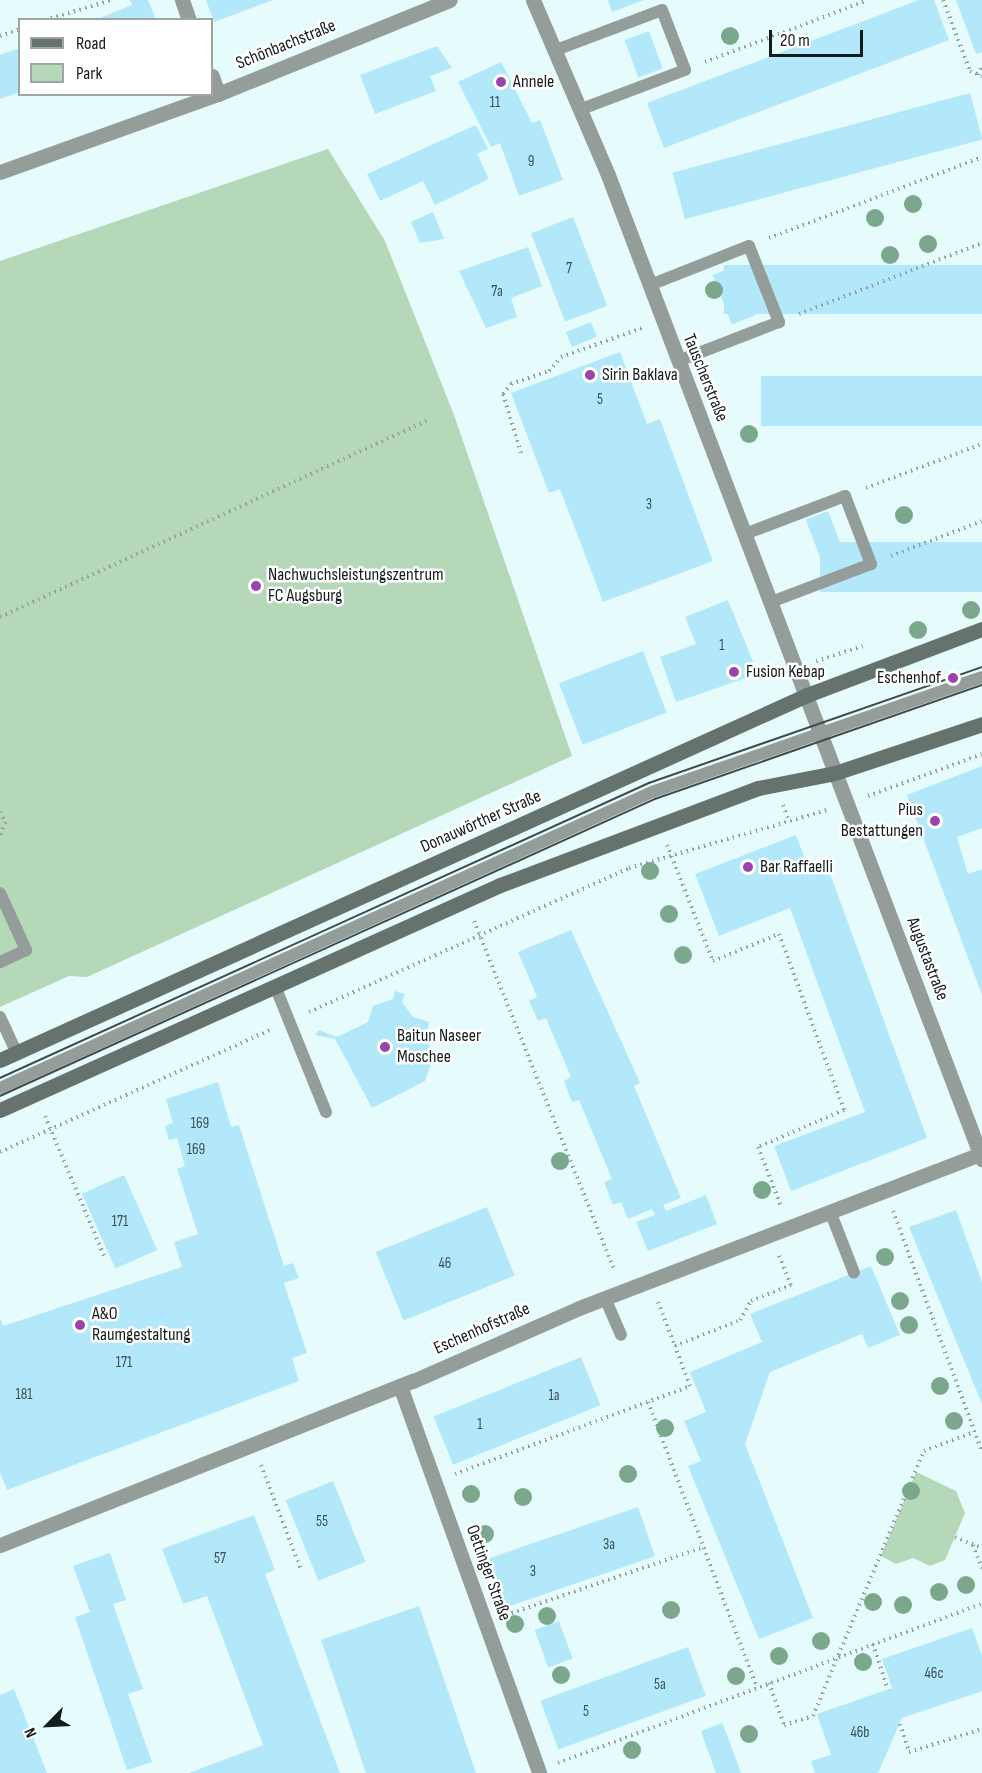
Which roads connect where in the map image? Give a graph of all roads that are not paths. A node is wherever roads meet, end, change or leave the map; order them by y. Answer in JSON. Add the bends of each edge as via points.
{"nodes":[{"id":1,"x":182,"y":0,"type":"edge"},
{"id":2,"x":450,"y":0,"type":"edge"},
{"id":3,"x":533,"y":0,"type":"edge"},
{"id":4,"x":188,"y":18,"type":"edge"},
{"id":5,"x":556,"y":50,"type":"junction"},
{"id":6,"x":213,"y":79,"type":"edge"},
{"id":7,"x":218,"y":94,"type":"junction"},
{"id":8,"x":212,"y":96,"type":"edge"},
{"id":9,"x":213,"y":96,"type":"edge"},
{"id":10,"x":581,"y":110,"type":"junction"},
{"id":11,"x":0,"y":172,"type":"edge"},
{"id":12,"x":650,"y":285,"type":"junction"},
{"id":13,"x":678,"y":361,"type":"junction"},
{"id":14,"x":745,"y":534,"type":"junction"},
{"id":15,"x":771,"y":602,"type":"junction"},
{"id":16,"x":982,"y":629,"type":"edge"},
{"id":17,"x":982,"y":677,"type":"edge"},
{"id":18,"x":807,"y":695,"type":"junction"},
{"id":19,"x":982,"y":724,"type":"edge"},
{"id":20,"x":821,"y":734,"type":"junction"},
{"id":21,"x":835,"y":773,"type":"junction"},
{"id":22,"x":0,"y":893,"type":"edge"},
{"id":23,"x":0,"y":962,"type":"edge"},
{"id":24,"x":275,"y":986,"type":"junction"},
{"id":25,"x":0,"y":1017,"type":"edge"},
{"id":26,"x":16,"y":1052,"type":"junction"},
{"id":27,"x":0,"y":1060,"type":"edge"},
{"id":28,"x":0,"y":1088,"type":"edge"},
{"id":29,"x":0,"y":1110,"type":"edge"},
{"id":30,"x":326,"y":1112,"type":"dead end"},
{"id":31,"x":981,"y":1155,"type":"edge"},
{"id":32,"x":830,"y":1210,"type":"junction"},
{"id":33,"x":854,"y":1273,"type":"dead end"},
{"id":34,"x":605,"y":1298,"type":"junction"},
{"id":35,"x":621,"y":1335,"type":"dead end"},
{"id":36,"x":400,"y":1386,"type":"junction"},
{"id":37,"x":0,"y":1545,"type":"edge"},
{"id":38,"x":539,"y":1772,"type":"edge"}],
"edges":[{"from":1,"to":4,"type":"street"},
{"from":2,"to":7,"type":"street","name":"Schönbachstraße"},
{"from":3,"to":5,"type":"street","name":"Tauscherstraße"},
{"from":5,"to":10,"type":"street","name":"Tauscherstraße"},
{"from":5,"to":10,"type":"lane","via":[[662,10],[685,70]]},
{"from":6,"to":7,"type":"street"},
{"from":7,"to":9,"type":"street","name":"Schönbachstraße"},
{"from":8,"to":11,"type":"street","name":"Schönbachstraße"},
{"from":10,"to":12,"type":"street","name":"Tauscherstraße"},
{"from":12,"to":13,"type":"street","name":"Tauscherstraße"},
{"from":12,"to":13,"type":"lane","via":[[749,246],[779,322]]},
{"from":13,"to":14,"type":"street","name":"Tauscherstraße"},
{"from":14,"to":15,"type":"street","name":"Tauscherstraße"},
{"from":14,"to":15,"type":"lane","via":[[845,496],[871,564]]},
{"from":15,"to":18,"type":"street","name":"Tauscherstraße"},
{"from":16,"to":18,"type":"main road","name":"Donauwörther Straße"},
{"from":17,"to":20,"type":"lane"},
{"from":18,"to":20,"type":"street","name":"Tauscherstraße"},
{"from":18,"to":26,"type":"main road","name":"Donauwörther Straße"},
{"from":19,"to":21,"type":"main road"},
{"from":20,"to":21,"type":"street","name":"Tauscherstraße"},
{"from":20,"to":28,"type":"lane","via":[[652,792]]},
{"from":21,"to":24,"type":"main road","via":[[758,788],[659,823],[466,899]]},
{"from":21,"to":31,"type":"street","name":"Augustastraße"},
{"from":22,"to":23,"type":"lane","via":[[26,950]]},
{"from":24,"to":29,"type":"main road"},
{"from":24,"to":30,"type":"lane"},
{"from":25,"to":26,"type":"lane"},
{"from":26,"to":27,"type":"main road","name":"Donauwörther Straße"},
{"from":31,"to":32,"type":"street","name":"Eschenhofstraße"},
{"from":32,"to":33,"type":"lane"},
{"from":32,"to":34,"type":"street","name":"Eschenhofstraße"},
{"from":34,"to":35,"type":"lane"},
{"from":34,"to":36,"type":"street","name":"Eschenhofstraße"},
{"from":36,"to":37,"type":"street","name":"Eschenhofstraße"},
{"from":36,"to":38,"type":"street","name":"Oettinger Straße"}]}
